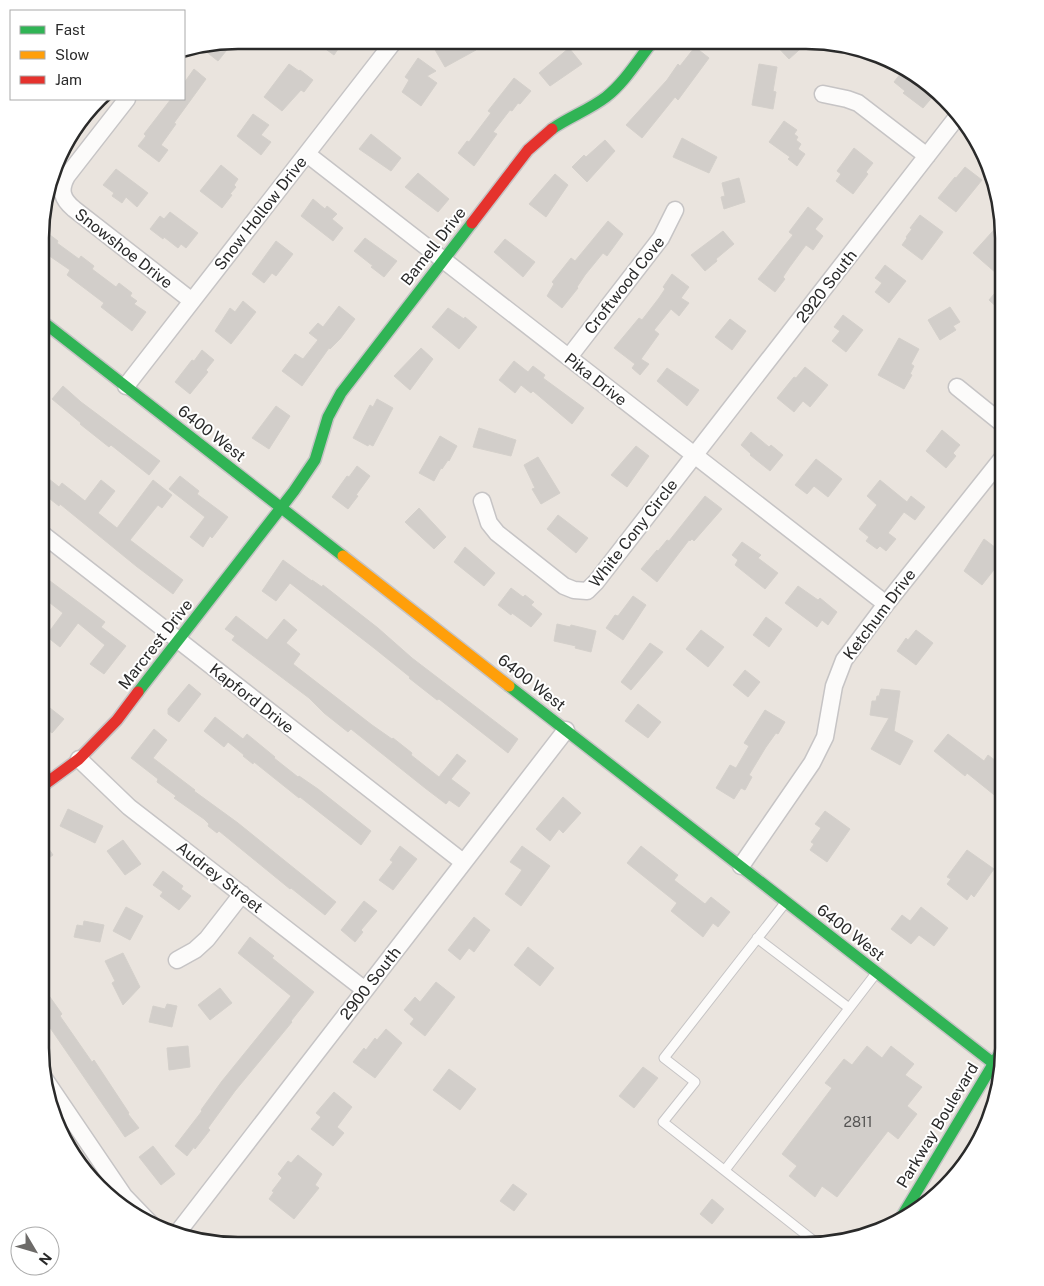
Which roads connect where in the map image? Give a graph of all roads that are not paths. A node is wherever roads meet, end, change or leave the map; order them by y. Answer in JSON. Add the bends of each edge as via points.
{"nodes":[{"id":1,"x":388,"y":49,"type":"edge"},
{"id":2,"x":647,"y":49,"type":"edge"},
{"id":3,"x":823,"y":94,"type":"dead end"},
{"id":4,"x":126,"y":100,"type":"edge"},
{"id":5,"x":954,"y":121,"type":"edge"},
{"id":6,"x":307,"y":154,"type":"junction"},
{"id":7,"x":927,"y":156,"type":"junction"},
{"id":8,"x":675,"y":210,"type":"dead end"},
{"id":9,"x":443,"y":260,"type":"junction"},
{"id":10,"x":192,"y":301,"type":"junction"},
{"id":11,"x":49,"y":326,"type":"edge"},
{"id":12,"x":568,"y":358,"type":"junction"},
{"id":13,"x":126,"y":386,"type":"junction"},
{"id":14,"x":957,"y":387,"type":"dead end"},
{"id":15,"x":995,"y":418,"type":"edge"},
{"id":16,"x":694,"y":455,"type":"junction"},
{"id":17,"x":995,"y":467,"type":"edge"},
{"id":18,"x":482,"y":501,"type":"dead end"},
{"id":19,"x":281,"y":508,"type":"junction"},
{"id":20,"x":49,"y":539,"type":"edge"},
{"id":21,"x":886,"y":604,"type":"junction"},
{"id":22,"x":178,"y":640,"type":"junction"},
{"id":23,"x":566,"y":730,"type":"junction"},
{"id":24,"x":79,"y":759,"type":"junction"},
{"id":25,"x":49,"y":781,"type":"edge"},
{"id":26,"x":463,"y":862,"type":"junction"},
{"id":27,"x":741,"y":866,"type":"junction"},
{"id":28,"x":242,"y":894,"type":"junction"},
{"id":29,"x":786,"y":902,"type":"junction"},
{"id":30,"x":757,"y":938,"type":"junction"},
{"id":31,"x":177,"y":960,"type":"dead end"},
{"id":32,"x":877,"y":972,"type":"junction"},
{"id":33,"x":365,"y":990,"type":"junction"},
{"id":34,"x":849,"y":1008,"type":"junction"},
{"id":35,"x":995,"y":1064,"type":"edge"},
{"id":36,"x":994,"y":1070,"type":"edge"},
{"id":37,"x":54,"y":1093,"type":"edge"},
{"id":38,"x":725,"y":1170,"type":"junction"},
{"id":39,"x":132,"y":1204,"type":"edge"},
{"id":40,"x":908,"y":1207,"type":"edge"},
{"id":41,"x":181,"y":1228,"type":"edge"},
{"id":42,"x":809,"y":1237,"type":"edge"}],
"edges":[{"from":1,"to":6,"type":"street","name":"Snow Hollow Drive"},
{"from":2,"to":9,"type":"street","name":"Bamell Drive","via":[[606,97],[558,123],[534,143]]},
{"from":3,"to":7,"type":"street","via":[[858,104]]},
{"from":4,"to":10,"type":"street","name":"Snowshoe Drive","via":[[70,171],[61,191],[74,209]]},
{"from":5,"to":7,"type":"street","name":"2920 South"},
{"from":6,"to":9,"type":"street","name":"Pika Drive"},
{"from":6,"to":10,"type":"street","name":"Snow Hollow Drive"},
{"from":7,"to":16,"type":"street","name":"2920 South"},
{"from":8,"to":12,"type":"street","name":"Croftwood Cove","via":[[662,238]]},
{"from":9,"to":12,"type":"street","name":"Pika Drive"},
{"from":9,"to":19,"type":"street","name":"Bamell Drive","via":[[341,393],[328,417],[312,467]]},
{"from":10,"to":13,"type":"street","name":"Snow Hollow Drive"},
{"from":11,"to":13,"type":"street","name":"6400 West"},
{"from":12,"to":16,"type":"street","name":"Pika Drive"},
{"from":13,"to":19,"type":"street","name":"6400 West"},
{"from":14,"to":15,"type":"street"},
{"from":16,"to":18,"type":"street","name":"White Cony Circle","via":[[587,591],[564,586],[502,538],[489,523]]},
{"from":16,"to":21,"type":"street","name":"Pika Drive"},
{"from":17,"to":21,"type":"street","name":"Ketchum Drive"},
{"from":19,"to":22,"type":"street","name":"Marcrest Drive"},
{"from":19,"to":23,"type":"street","name":"6400 West"},
{"from":20,"to":22,"type":"street","name":"Kapford Drive"},
{"from":21,"to":27,"type":"street","name":"Ketchum Drive","via":[[839,668],[828,729],[818,754]]},
{"from":22,"to":24,"type":"street","name":"Marcrest Drive","via":[[117,720]]},
{"from":22,"to":26,"type":"street","name":"Kapford Drive"},
{"from":23,"to":26,"type":"street","name":"2900 South"},
{"from":23,"to":27,"type":"street","name":"6400 West"},
{"from":24,"to":25,"type":"street","name":"Marcrest Drive"},
{"from":24,"to":28,"type":"street","name":"Audrey Street","via":[[125,803]]},
{"from":26,"to":33,"type":"street","name":"2900 South"},
{"from":27,"to":29,"type":"street","name":"6400 West"},
{"from":28,"to":31,"type":"street","via":[[207,939]]},
{"from":28,"to":33,"type":"street","name":"Audrey Street"},
{"from":29,"to":30,"type":"lane"},
{"from":29,"to":32,"type":"street","name":"6400 West"},
{"from":30,"to":34,"type":"lane"},
{"from":30,"to":38,"type":"lane","via":[[664,1058],[695,1082],[663,1122]]},
{"from":32,"to":34,"type":"lane"},
{"from":32,"to":35,"type":"street","name":"6400 West"},
{"from":33,"to":41,"type":"street","name":"2900 South"},
{"from":34,"to":38,"type":"lane"},
{"from":36,"to":40,"type":"street","name":"Parkway Boulevard"},
{"from":37,"to":39,"type":"street"},
{"from":38,"to":42,"type":"lane"}]}
